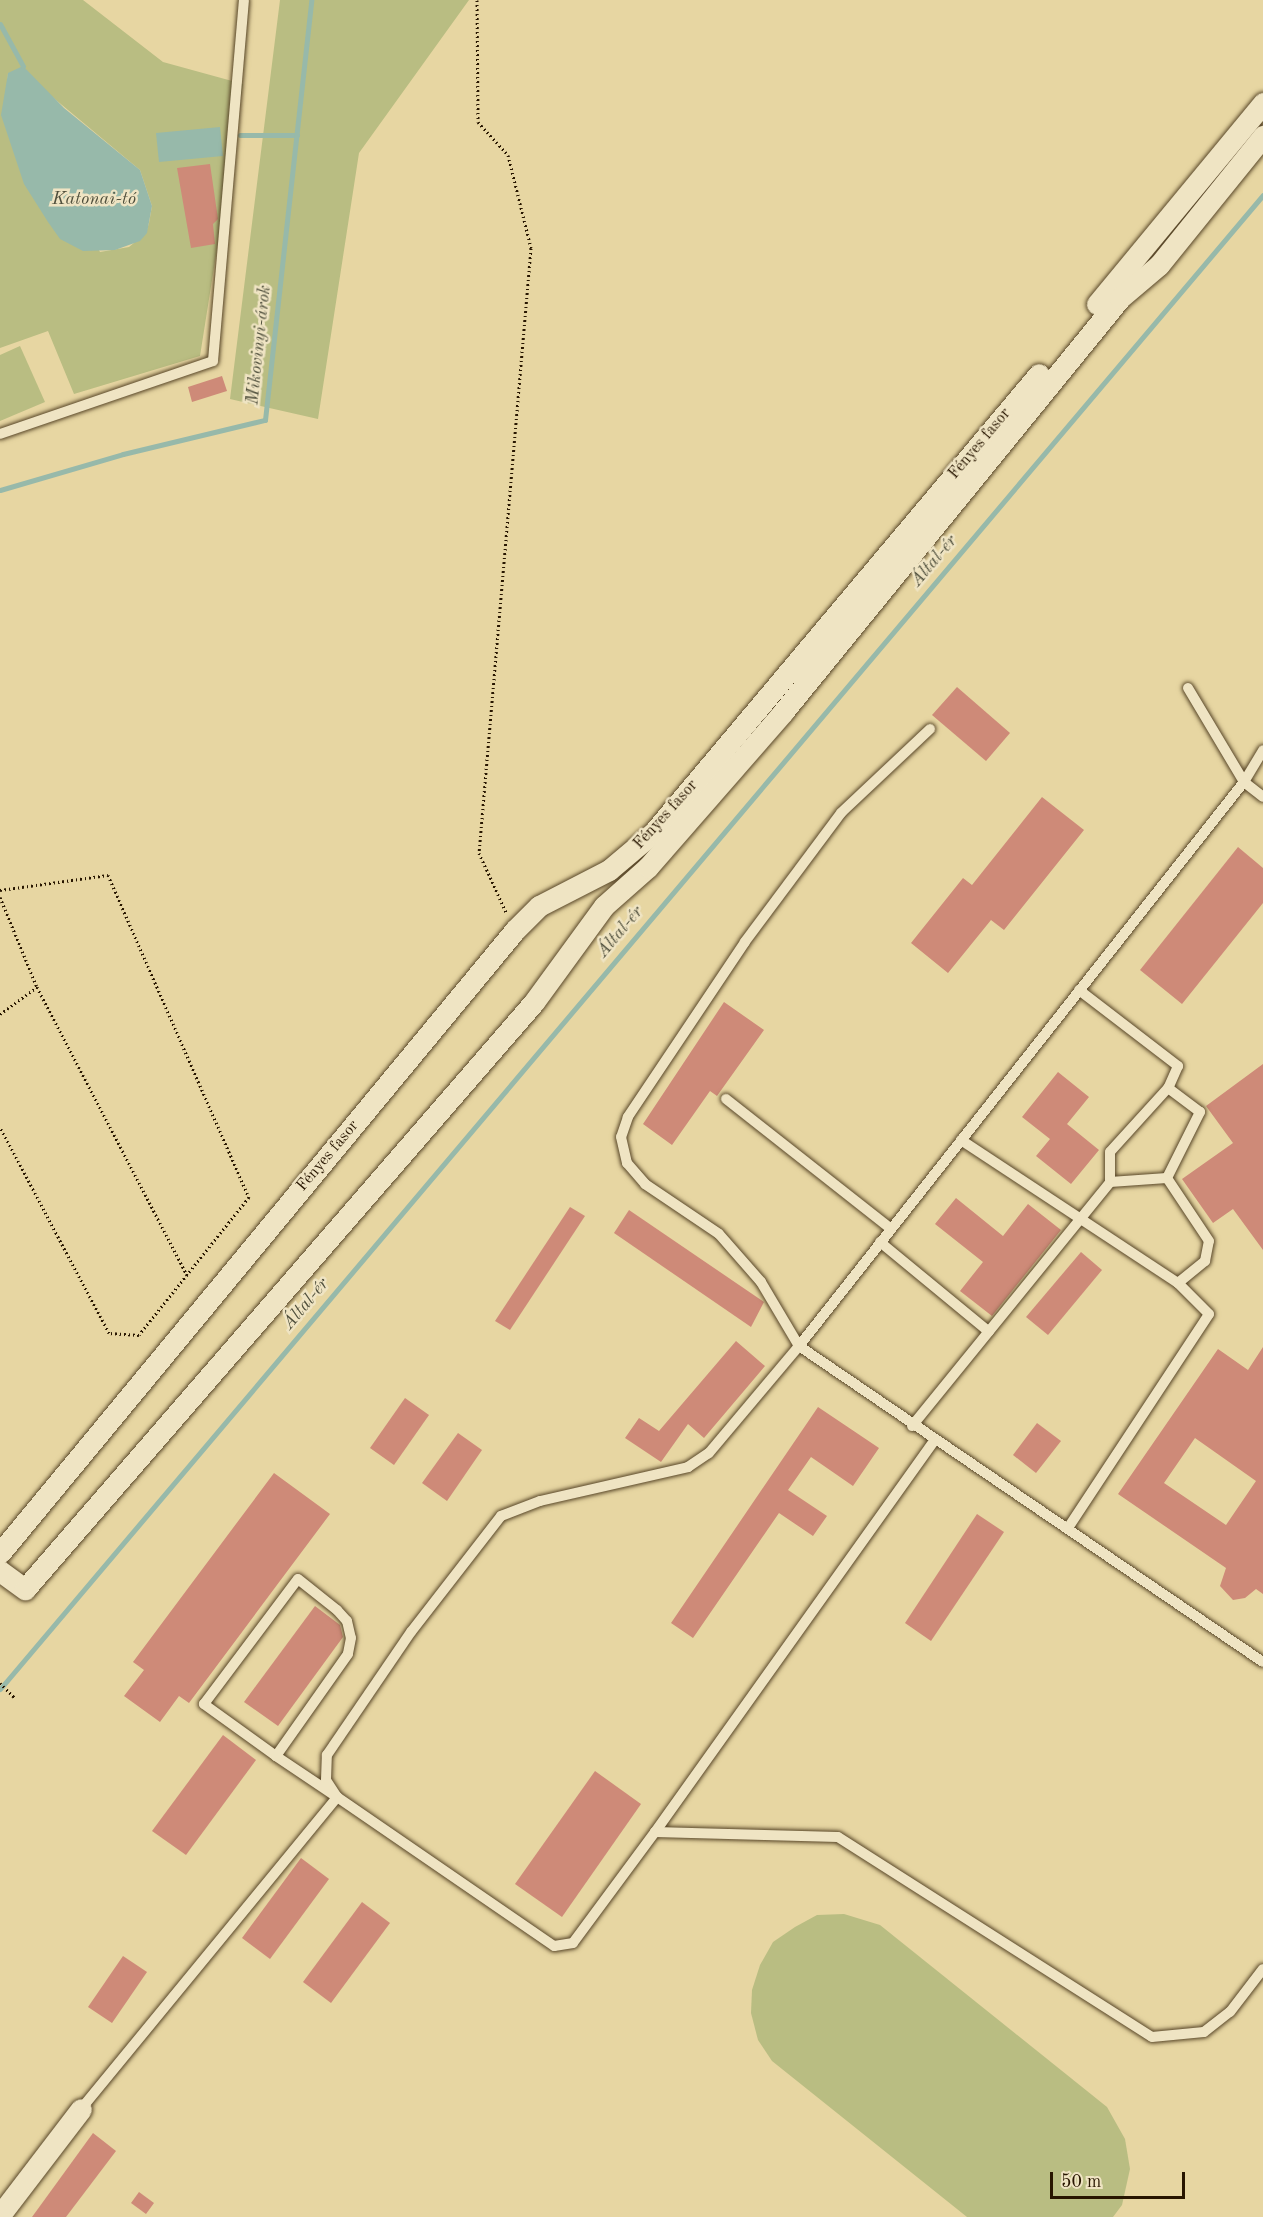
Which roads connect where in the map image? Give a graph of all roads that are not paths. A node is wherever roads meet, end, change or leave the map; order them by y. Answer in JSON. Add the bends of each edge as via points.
{"nodes":[{"id":1,"x":244,"y":0,"type":"edge"},
{"id":2,"x":1263,"y":103,"type":"edge"},
{"id":3,"x":1263,"y":136,"type":"edge"},
{"id":4,"x":0,"y":434,"type":"edge"},
{"id":5,"x":1188,"y":688,"type":"dead end"},
{"id":6,"x":930,"y":729,"type":"dead end"},
{"id":7,"x":1263,"y":750,"type":"edge"},
{"id":8,"x":1244,"y":782,"type":"junction"},
{"id":9,"x":1263,"y":797,"type":"edge"},
{"id":10,"x":1079,"y":990,"type":"junction"},
{"id":11,"x":1168,"y":1088,"type":"junction"},
{"id":12,"x":726,"y":1099,"type":"dead end"},
{"id":13,"x":961,"y":1140,"type":"junction"},
{"id":14,"x":1167,"y":1178,"type":"junction"},
{"id":15,"x":1110,"y":1182,"type":"junction"},
{"id":16,"x":1080,"y":1219,"type":"junction"},
{"id":17,"x":891,"y":1228,"type":"junction"},
{"id":18,"x":880,"y":1242,"type":"junction"},
{"id":19,"x":1178,"y":1283,"type":"junction"},
{"id":20,"x":989,"y":1332,"type":"junction"},
{"id":21,"x":799,"y":1346,"type":"junction"},
{"id":22,"x":912,"y":1426,"type":"junction"},
{"id":23,"x":934,"y":1441,"type":"junction"},
{"id":24,"x":0,"y":1524,"type":"edge"},
{"id":25,"x":1068,"y":1528,"type":"junction"},
{"id":26,"x":3,"y":1549,"type":"edge"},
{"id":27,"x":0,"y":1571,"type":"edge"},
{"id":28,"x":1263,"y":1662,"type":"edge"},
{"id":29,"x":276,"y":1756,"type":"junction"},
{"id":30,"x":337,"y":1797,"type":"junction"},
{"id":31,"x":655,"y":1832,"type":"junction"},
{"id":32,"x":1263,"y":1969,"type":"edge"},
{"id":33,"x":81,"y":2109,"type":"joint"},
{"id":34,"x":0,"y":2215,"type":"edge"}],
"edges":[{"from":1,"to":4,"type":"lane","via":[[213,361]]},
{"from":2,"to":26,"type":"street","name":"Fényes fasor","via":[[654,832],[609,870],[538,906],[515,930]]},
{"from":3,"to":27,"type":"street","via":[[1159,265],[1120,298],[775,720],[648,867],[604,906],[534,1002],[25,1589]]},
{"from":5,"to":8,"type":"lane"},
{"from":6,"to":21,"type":"lane","via":[[841,813],[745,942],[628,1117],[621,1137],[627,1163],[645,1184],[718,1234],[761,1282]]},
{"from":7,"to":8,"type":"lane"},
{"from":8,"to":9,"type":"lane"},
{"from":8,"to":10,"type":"lane"},
{"from":10,"to":11,"type":"lane","via":[[1178,1066]]},
{"from":10,"to":13,"type":"lane"},
{"from":11,"to":14,"type":"lane","via":[[1200,1112]]},
{"from":11,"to":15,"type":"lane","via":[[1110,1152]]},
{"from":12,"to":17,"type":"lane"},
{"from":13,"to":16,"type":"lane"},
{"from":13,"to":17,"type":"lane"},
{"from":14,"to":15,"type":"lane"},
{"from":14,"to":19,"type":"lane","via":[[1209,1241],[1205,1261]]},
{"from":15,"to":16,"type":"lane"},
{"from":16,"to":19,"type":"lane"},
{"from":16,"to":20,"type":"lane"},
{"from":17,"to":18,"type":"lane"},
{"from":18,"to":20,"type":"lane"},
{"from":18,"to":21,"type":"lane"},
{"from":19,"to":25,"type":"lane","via":[[1209,1314]]},
{"from":20,"to":22,"type":"lane"},
{"from":21,"to":22,"type":"lane"},
{"from":21,"to":30,"type":"lane","via":[[709,1453],[688,1467],[540,1502],[501,1516],[411,1632],[327,1755],[326,1780]]},
{"from":22,"to":23,"type":"lane"},
{"from":23,"to":25,"type":"lane"},
{"from":23,"to":31,"type":"lane"},
{"from":24,"to":26,"type":"street"},
{"from":25,"to":28,"type":"lane"},
{"from":29,"to":29,"type":"lane","via":[[348,1654],[351,1638],[347,1621],[338,1610],[298,1578],[204,1704]]},
{"from":29,"to":30,"type":"lane"},
{"from":30,"to":31,"type":"lane","via":[[554,1946],[573,1943]]},
{"from":30,"to":33,"type":"lane"},
{"from":31,"to":32,"type":"lane","via":[[838,1837],[1152,2037],[1204,2032],[1230,2012]]},
{"from":33,"to":34,"type":"street"}]}
